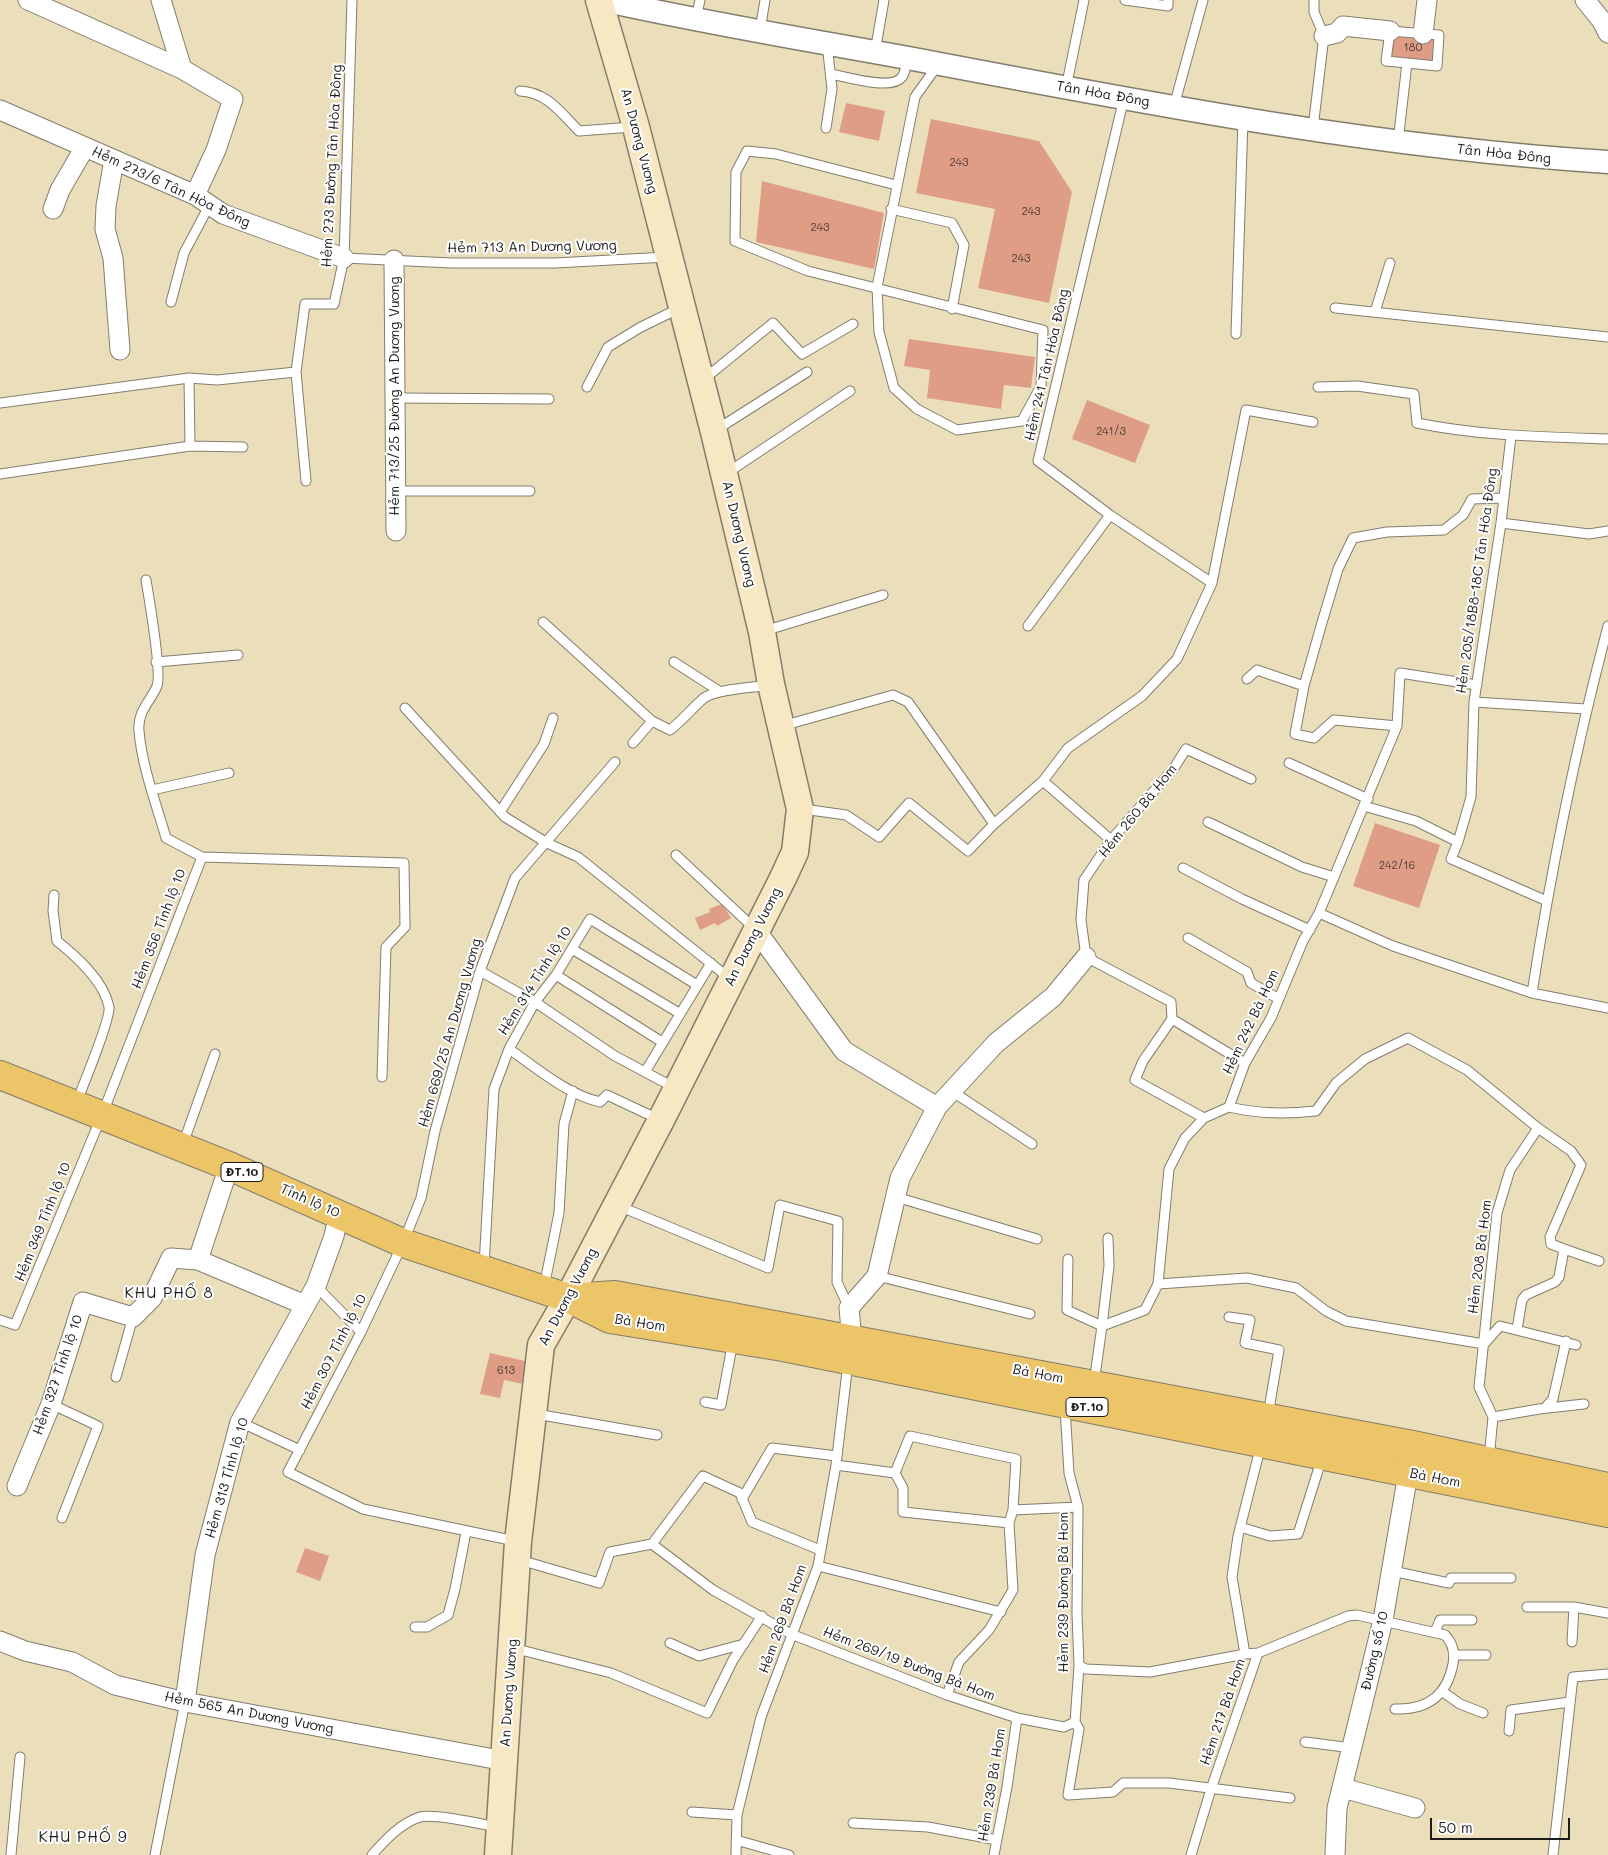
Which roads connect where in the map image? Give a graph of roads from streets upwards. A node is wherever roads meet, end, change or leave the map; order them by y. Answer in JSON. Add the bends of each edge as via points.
{"nodes":[{"id":1,"x":28,"y":0,"type":"edge"},
{"id":2,"x":161,"y":0,"type":"edge"},
{"id":3,"x":601,"y":0,"type":"edge"},
{"id":4,"x":1427,"y":0,"type":"edge"},
{"id":5,"x":1590,"y":3,"type":"edge"},
{"id":6,"x":698,"y":9,"type":"edge"},
{"id":7,"x":1390,"y":31,"type":"road end"},
{"id":8,"x":1608,"y":33,"type":"edge"},
{"id":9,"x":1424,"y":34,"type":"road end"},
{"id":10,"x":1324,"y":36,"type":"road end"},
{"id":11,"x":182,"y":69,"type":"junction"},
{"id":12,"x":0,"y":110,"type":"edge"},
{"id":13,"x":84,"y":147,"type":"junction"},
{"id":14,"x":114,"y":160,"type":"junction"},
{"id":15,"x":1608,"y":162,"type":"edge"},
{"id":16,"x":202,"y":200,"type":"junction"},
{"id":17,"x":53,"y":210,"type":"dead end"},
{"id":18,"x":344,"y":258,"type":"road end"},
{"id":19,"x":394,"y":260,"type":"road end"},
{"id":20,"x":120,"y":350,"type":"dead end"},
{"id":21,"x":396,"y":531,"type":"dead end"},
{"id":22,"x":756,"y":930,"type":"junction"},
{"id":23,"x":1086,"y":957,"type":"road end"},
{"id":24,"x":0,"y":1075,"type":"edge"},
{"id":25,"x":937,"y":1107,"type":"junction"},
{"id":26,"x":229,"y":1166,"type":"junction"},
{"id":27,"x":338,"y":1214,"type":"junction"},
{"id":28,"x":198,"y":1260,"type":"junction"},
{"id":29,"x":555,"y":1294,"type":"junction"},
{"id":30,"x":305,"y":1305,"type":"junction"},
{"id":31,"x":850,"y":1350,"type":"junction"},
{"id":32,"x":1264,"y":1430,"type":"junction"},
{"id":33,"x":1413,"y":1446,"type":"junction"},
{"id":34,"x":1408,"y":1473,"type":"junction"},
{"id":35,"x":17,"y":1486,"type":"dead end"},
{"id":36,"x":1608,"y":1487,"type":"edge"},
{"id":37,"x":1608,"y":1513,"type":"edge"},
{"id":38,"x":0,"y":1641,"type":"edge"},
{"id":39,"x":185,"y":1702,"type":"junction"},
{"id":40,"x":505,"y":1761,"type":"junction"},
{"id":41,"x":1343,"y":1788,"type":"junction"},
{"id":42,"x":1416,"y":1808,"type":"dead end"},
{"id":43,"x":498,"y":1855,"type":"edge"},
{"id":44,"x":1335,"y":1855,"type":"edge"}],
"edges":[{"from":1,"to":11,"type":"street"},
{"from":2,"to":11,"type":"street"},
{"from":3,"to":6,"type":"street","name":"Tân Hòa Đông"},
{"from":3,"to":22,"type":"main road","name":"An Dương Vương","via":[[702,381],[800,809],[796,852]]},
{"from":4,"to":9,"type":"street"},
{"from":5,"to":8,"type":"street"},
{"from":6,"to":15,"type":"street","name":"Tân Hòa Đông","via":[[760,30],[1313,131],[1520,157]]},
{"from":7,"to":10,"type":"street","via":[[1343,26],[1338,33]]},
{"from":11,"to":16,"type":"street","via":[[233,99]]},
{"from":12,"to":13,"type":"street","name":"Hẻm 273/6 Tân Hòa Đông"},
{"from":13,"to":14,"type":"street","name":"Hẻm 273/6 Tân Hòa Đông"},
{"from":13,"to":17,"type":"street","via":[[60,190]]},
{"from":14,"to":16,"type":"street","name":"Hẻm 273/6 Tân Hòa Đông"},
{"from":14,"to":20,"type":"street","via":[[105,229],[113,258]]},
{"from":16,"to":18,"type":"street","name":"Hẻm 273/6 Tân Hòa Đông","via":[[223,214]]},
{"from":19,"to":21,"type":"street","name":"Hẻm 713/25 Đường An Dương Vương"},
{"from":22,"to":25,"type":"street","via":[[844,1051]]},
{"from":22,"to":29,"type":"main road","name":"An Dương Vương","via":[[616,1205]]},
{"from":23,"to":25,"type":"street","via":[[1053,997],[996,1043]]},
{"from":24,"to":26,"type":"main road","name":"Tỉnh lộ 10","number":"ĐT.10"},
{"from":25,"to":31,"type":"street","via":[[900,1178],[877,1276],[849,1308]]},
{"from":26,"to":27,"type":"main road","name":"Tỉnh lộ 10","number":"ĐT.10"},
{"from":26,"to":28,"type":"street"},
{"from":27,"to":29,"type":"main road","name":"Tỉnh lộ 10","number":"ĐT.10","via":[[403,1243]]},
{"from":27,"to":30,"type":"street","name":"Hẻm 313 Tỉnh lộ 10","via":[[334,1236],[316,1286]]},
{"from":28,"to":30,"type":"street"},
{"from":28,"to":35,"type":"street","name":"Hẻm 327 Tỉnh lộ 10","via":[[171,1258],[152,1298],[133,1317],[83,1302],[51,1404]]},
{"from":29,"to":31,"type":"main road","name":"Bà Hom","number":"ĐT.10","via":[[615,1294]]},
{"from":29,"to":31,"type":"main road","name":"Bà Hom","number":"ĐT.10","via":[[610,1319],[733,1338]]},
{"from":29,"to":40,"type":"main road","name":"An Dương Vương","via":[[541,1344],[518,1551]]},
{"from":30,"to":39,"type":"street","name":"Hẻm 313 Tỉnh lộ 10","via":[[240,1422],[205,1555]]},
{"from":31,"to":32,"type":"main road","name":"Bà Hom","number":"ĐT.10","via":[[1064,1402]]},
{"from":31,"to":32,"type":"main road","name":"Bà Hom","number":"ĐT.10","via":[[1093,1385]]},
{"from":32,"to":33,"type":"main road","name":"Bà Hom","number":"ĐT.10"},
{"from":32,"to":34,"type":"main road","name":"Bà Hom","number":"ĐT.10","via":[[1322,1455]]},
{"from":33,"to":34,"type":"street","name":"Đường số 10"},
{"from":33,"to":36,"type":"main road","name":"Bà Hom","number":"ĐT.10"},
{"from":34,"to":37,"type":"main road","name":"Bà Hom","number":"ĐT.10"},
{"from":34,"to":41,"type":"street","name":"Đường số 10","via":[[1383,1620]]},
{"from":38,"to":39,"type":"street","name":"Hẻm 565 An Dương Vương","via":[[25,1651],[72,1662],[115,1685]]},
{"from":39,"to":40,"type":"street","name":"Hẻm 565 An Dương Vương"},
{"from":40,"to":43,"type":"main road","name":"An Dương Vương"},
{"from":41,"to":42,"type":"street"},
{"from":41,"to":44,"type":"street","name":"Đường số 10","via":[[1337,1808]]}]}
